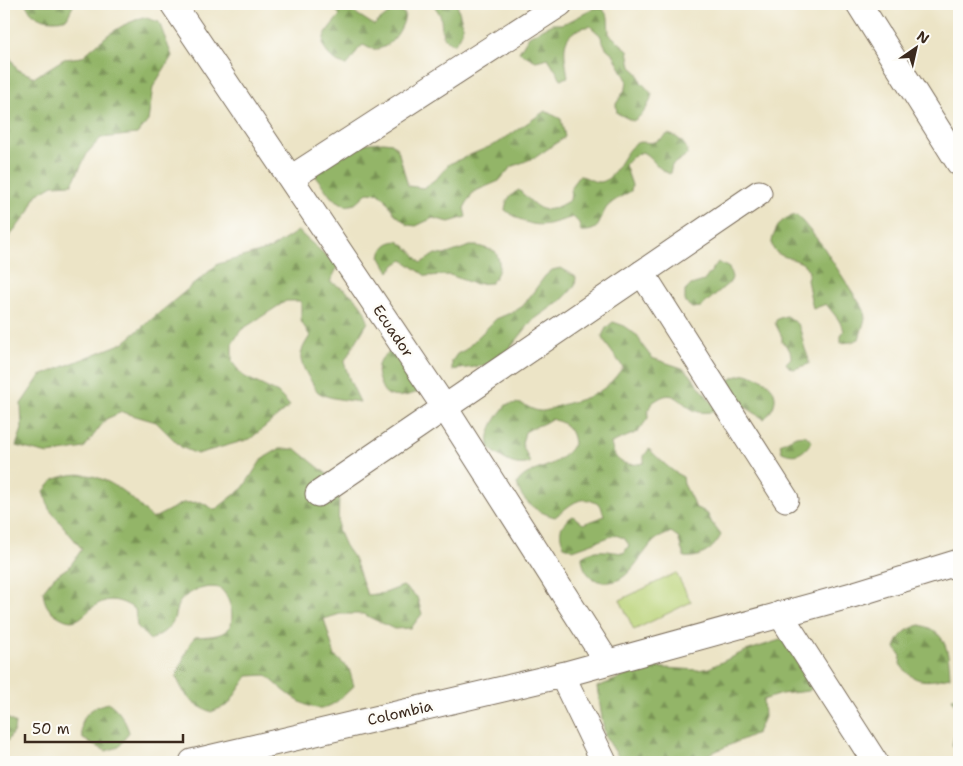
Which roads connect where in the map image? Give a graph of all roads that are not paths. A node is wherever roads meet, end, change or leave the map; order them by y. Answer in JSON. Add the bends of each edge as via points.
{"nodes":[{"id":1,"x":173,"y":4,"type":"edge"},
{"id":2,"x":560,"y":4,"type":"edge"},
{"id":3,"x":859,"y":4,"type":"edge"},
{"id":4,"x":959,"y":163,"type":"edge"},
{"id":5,"x":291,"y":178,"type":"junction"},
{"id":6,"x":759,"y":193,"type":"dead end"},
{"id":7,"x":642,"y":273,"type":"junction"},
{"id":8,"x":445,"y":408,"type":"junction"},
{"id":9,"x":318,"y":494,"type":"dead end"},
{"id":10,"x":786,"y":498,"type":"dead end"},
{"id":11,"x":959,"y":562,"type":"edge"},
{"id":12,"x":780,"y":614,"type":"junction"},
{"id":13,"x":608,"y":662,"type":"junction"},
{"id":14,"x":562,"y":675,"type":"junction"},
{"id":15,"x":192,"y":762,"type":"edge"},
{"id":16,"x":604,"y":762,"type":"edge"},
{"id":17,"x":875,"y":762,"type":"edge"}],
"edges":[{"from":1,"to":5,"type":"street","name":"Ecuador"},
{"from":2,"to":5,"type":"street"},
{"from":3,"to":4,"type":"street"},
{"from":5,"to":8,"type":"street","name":"Ecuador"},
{"from":6,"to":7,"type":"street"},
{"from":7,"to":8,"type":"street"},
{"from":7,"to":10,"type":"street"},
{"from":8,"to":9,"type":"street"},
{"from":8,"to":13,"type":"street","name":"Ecuador"},
{"from":11,"to":12,"type":"street","name":"Colombia"},
{"from":12,"to":13,"type":"street","name":"Colombia"},
{"from":12,"to":17,"type":"street"},
{"from":13,"to":14,"type":"street","name":"Colombia"},
{"from":14,"to":15,"type":"street","name":"Colombia"},
{"from":14,"to":16,"type":"street"}]}
